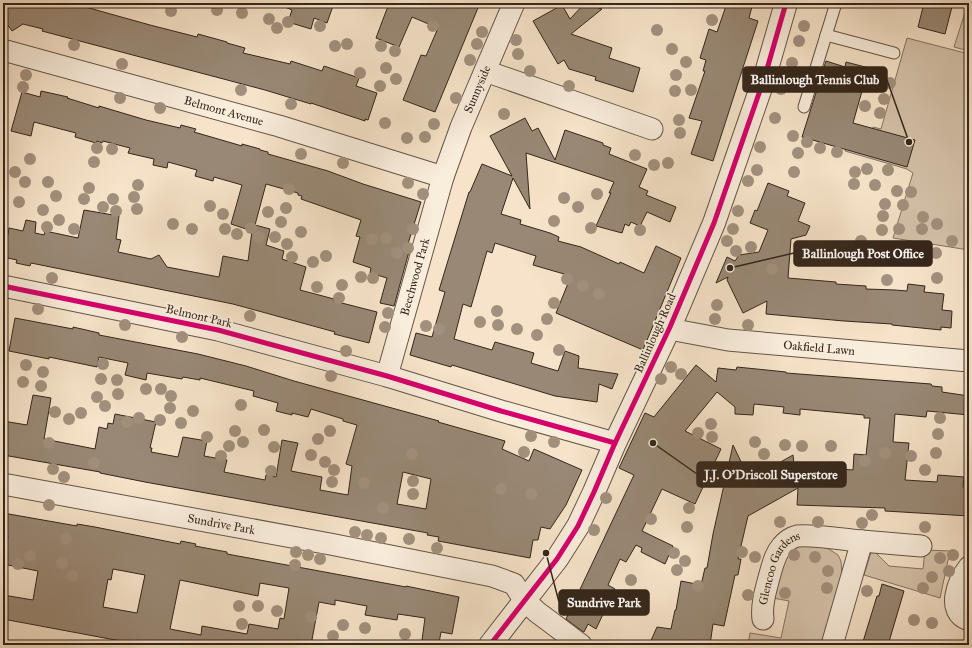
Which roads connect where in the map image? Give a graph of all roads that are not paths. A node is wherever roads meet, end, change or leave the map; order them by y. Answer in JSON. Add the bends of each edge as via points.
{"nodes":[{"id":1,"x":514,"y":3,"type":"edge"},
{"id":2,"x":786,"y":3,"type":"edge"},
{"id":3,"x":836,"y":3,"type":"edge"},
{"id":4,"x":826,"y":35,"type":"junction"},
{"id":5,"x":3,"y":50,"type":"edge"},
{"id":6,"x":894,"y":53,"type":"dead end"},
{"id":7,"x":485,"y":71,"type":"junction"},
{"id":8,"x":804,"y":107,"type":"dead end"},
{"id":9,"x":652,"y":129,"type":"dead end"},
{"id":10,"x":442,"y":177,"type":"junction"},
{"id":11,"x":3,"y":286,"type":"edge"},
{"id":12,"x":670,"y":327,"type":"junction"},
{"id":13,"x":969,"y":361,"type":"edge"},
{"id":14,"x":387,"y":376,"type":"junction"},
{"id":15,"x":615,"y":443,"type":"junction"},
{"id":16,"x":3,"y":484,"type":"edge"},
{"id":17,"x":862,"y":541,"type":"junction"},
{"id":18,"x":921,"y":546,"type":"dead end"},
{"id":19,"x":969,"y":567,"type":"edge"},
{"id":20,"x":524,"y":600,"type":"junction"},
{"id":21,"x":763,"y":620,"type":"dead end"},
{"id":22,"x":969,"y":620,"type":"edge"},
{"id":23,"x":490,"y":645,"type":"edge"},
{"id":24,"x":581,"y":645,"type":"edge"},
{"id":25,"x":832,"y":645,"type":"edge"}],
"edges":[{"from":1,"to":7,"type":"street","name":"Sunnyside"},
{"from":2,"to":12,"type":"street","name":"Ballinlough Road","via":[[762,84],[717,215]]},
{"from":3,"to":4,"type":"lane"},
{"from":4,"to":6,"type":"lane"},
{"from":4,"to":8,"type":"lane"},
{"from":5,"to":10,"type":"street","name":"Belmont Avenue","via":[[279,126]]},
{"from":7,"to":9,"type":"street"},
{"from":7,"to":10,"type":"street","name":"Sunnyside"},
{"from":10,"to":14,"type":"street","name":"Beechwood Park"},
{"from":11,"to":14,"type":"street","name":"Belmont Park","via":[[218,330]]},
{"from":12,"to":13,"type":"street","name":"Oakfield Lawn","via":[[728,340]]},
{"from":12,"to":15,"type":"street","name":"Ballinlough Road"},
{"from":14,"to":15,"type":"street","name":"Belmont Park"},
{"from":15,"to":20,"type":"street","name":"Ballinlough Road","via":[[578,526],[557,559]]},
{"from":16,"to":20,"type":"street","name":"Sundrive Park","via":[[488,575],[514,584]]},
{"from":17,"to":18,"type":"street","name":"Glencoo Gardens"},
{"from":17,"to":21,"type":"street","name":"Glencoo Gardens","via":[[797,536],[783,544],[775,556],[768,579],[762,609]]},
{"from":17,"to":25,"type":"street"},
{"from":19,"to":22,"type":"street","via":[[957,586],[956,598],[956,610]]},
{"from":20,"to":23,"type":"street","name":"Ballinlough Road"},
{"from":20,"to":24,"type":"street","name":"Sundrive Park"}]}
